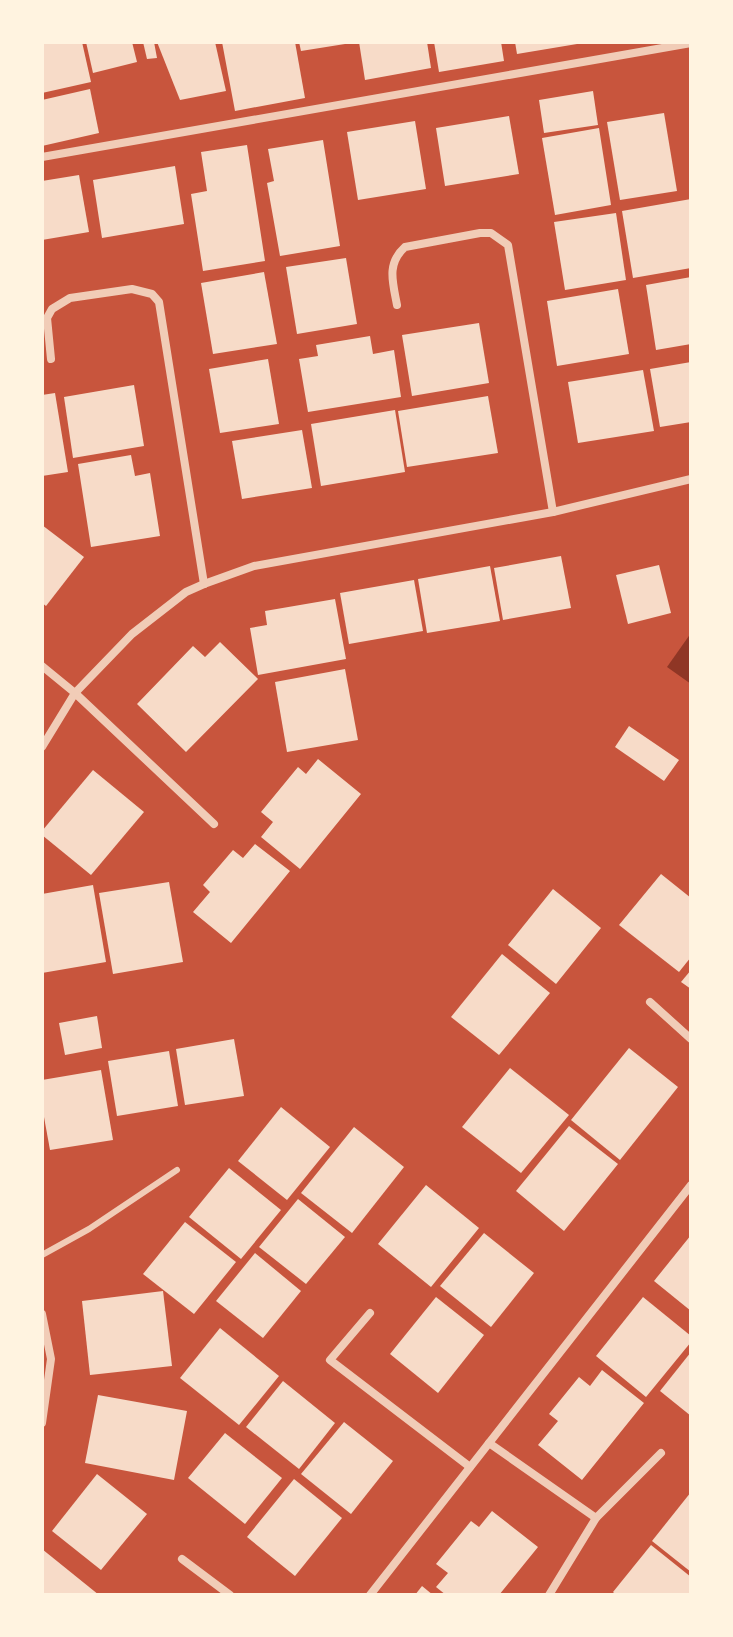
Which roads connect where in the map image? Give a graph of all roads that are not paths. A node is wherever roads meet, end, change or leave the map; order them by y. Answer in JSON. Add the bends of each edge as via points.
{"nodes":[{"id":1,"x":691,"y":43,"type":"edge"},
{"id":2,"x":42,"y":157,"type":"edge"},
{"id":3,"x":397,"y":305,"type":"dead end"},
{"id":4,"x":51,"y":359,"type":"dead end"},
{"id":5,"x":691,"y":479,"type":"edge"},
{"id":6,"x":553,"y":512,"type":"junction"},
{"id":7,"x":204,"y":584,"type":"junction"},
{"id":8,"x":42,"y":666,"type":"edge"},
{"id":9,"x":75,"y":693,"type":"junction"},
{"id":10,"x":42,"y":747,"type":"edge"},
{"id":11,"x":214,"y":824,"type":"dead end"},
{"id":12,"x":650,"y":1002,"type":"dead end"},
{"id":13,"x":691,"y":1039,"type":"edge"},
{"id":14,"x":177,"y":1170,"type":"dead end"},
{"id":15,"x":691,"y":1185,"type":"edge"},
{"id":16,"x":42,"y":1255,"type":"edge"},
{"id":17,"x":370,"y":1313,"type":"dead end"},
{"id":18,"x":42,"y":1314,"type":"edge"},
{"id":19,"x":42,"y":1423,"type":"edge"},
{"id":20,"x":489,"y":1443,"type":"junction"},
{"id":21,"x":661,"y":1453,"type":"dead end"},
{"id":22,"x":470,"y":1467,"type":"junction"},
{"id":23,"x":596,"y":1518,"type":"junction"},
{"id":24,"x":182,"y":1559,"type":"dead end"},
{"id":25,"x":230,"y":1595,"type":"edge"},
{"id":26,"x":370,"y":1595,"type":"edge"},
{"id":27,"x":549,"y":1595,"type":"edge"}],
"edges":[{"from":1,"to":2,"type":"street"},
{"from":3,"to":6,"type":"street","via":[[392,264],[405,247],[480,233],[491,233],[508,245]]},
{"from":4,"to":7,"type":"street","via":[[47,318],[60,302],[132,289],[152,294],[159,302]]},
{"from":5,"to":6,"type":"street"},
{"from":6,"to":7,"type":"street","via":[[254,566]]},
{"from":7,"to":9,"type":"street","via":[[132,634]]},
{"from":8,"to":9,"type":"street"},
{"from":9,"to":10,"type":"street"},
{"from":9,"to":11,"type":"street"},
{"from":12,"to":13,"type":"street"},
{"from":14,"to":16,"type":"lane"},
{"from":15,"to":20,"type":"street"},
{"from":17,"to":22,"type":"street","via":[[330,1360]]},
{"from":18,"to":19,"type":"street","via":[[51,1359]]},
{"from":20,"to":22,"type":"street"},
{"from":20,"to":23,"type":"street"},
{"from":21,"to":23,"type":"street"},
{"from":22,"to":26,"type":"street"},
{"from":23,"to":27,"type":"street"},
{"from":24,"to":25,"type":"street"}]}
